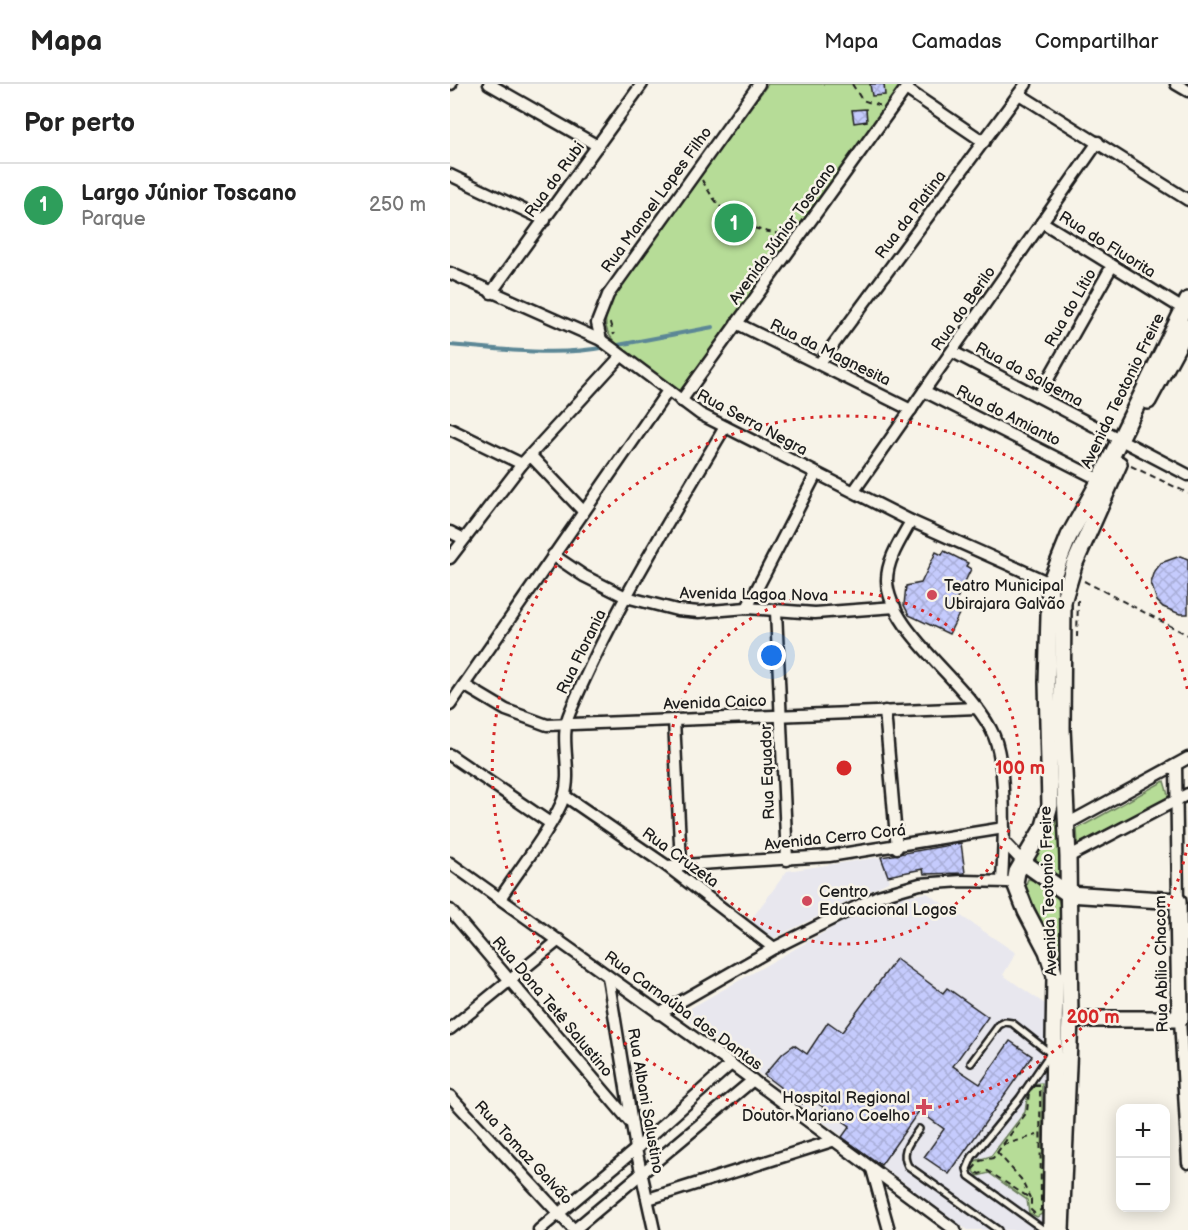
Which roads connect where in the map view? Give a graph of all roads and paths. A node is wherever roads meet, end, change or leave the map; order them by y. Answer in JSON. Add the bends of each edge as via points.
{"nodes":[{"id":1,"x":489,"y":84,"type":"edge"},
{"id":2,"x":642,"y":84,"type":"edge"},
{"id":3,"x":759,"y":84,"type":"edge"},
{"id":4,"x":852,"y":84,"type":"edge"},
{"id":5,"x":1026,"y":84,"type":"edge"},
{"id":6,"x":1176,"y":84,"type":"edge"},
{"id":7,"x":908,"y":86,"type":"edge"},
{"id":8,"x":1188,"y":92,"type":"edge"},
{"id":9,"x":1019,"y":94,"type":"junction"},
{"id":10,"x":887,"y":100,"type":"dead end"},
{"id":11,"x":882,"y":106,"type":"junction"},
{"id":12,"x":876,"y":115,"type":"dead end"},
{"id":13,"x":984,"y":142,"type":"junction"},
{"id":14,"x":1098,"y":142,"type":"junction"},
{"id":15,"x":598,"y":146,"type":"junction"},
{"id":16,"x":707,"y":174,"type":"dead end"},
{"id":17,"x":450,"y":175,"type":"edge"},
{"id":18,"x":702,"y":180,"type":"junction"},
{"id":19,"x":696,"y":190,"type":"dead end"},
{"id":20,"x":1188,"y":200,"type":"edge"},
{"id":21,"x":545,"y":220,"type":"junction"},
{"id":22,"x":1042,"y":222,"type":"junction"},
{"id":23,"x":786,"y":242,"type":"dead end"},
{"id":24,"x":1112,"y":266,"type":"junction"},
{"id":25,"x":450,"y":273,"type":"edge"},
{"id":26,"x":491,"y":293,"type":"junction"},
{"id":27,"x":1186,"y":307,"type":"edge"},
{"id":28,"x":609,"y":318,"type":"dead end"},
{"id":29,"x":736,"y":323,"type":"junction"},
{"id":30,"x":1188,"y":327,"type":"edge"},
{"id":31,"x":616,"y":339,"type":"dead end"},
{"id":32,"x":602,"y":340,"type":"junction"},
{"id":33,"x":1184,"y":345,"type":"edge"},
{"id":34,"x":953,"y":352,"type":"junction"},
{"id":35,"x":621,"y":356,"type":"junction"},
{"id":36,"x":819,"y":364,"type":"junction"},
{"id":37,"x":924,"y":391,"type":"junction"},
{"id":38,"x":668,"y":392,"type":"junction"},
{"id":39,"x":1039,"y":395,"type":"junction"},
{"id":40,"x":681,"y":401,"type":"junction"},
{"id":41,"x":911,"y":410,"type":"junction"},
{"id":42,"x":724,"y":427,"type":"junction"},
{"id":43,"x":450,"y":429,"type":"edge"},
{"id":44,"x":1123,"y":442,"type":"junction"},
{"id":45,"x":531,"y":456,"type":"junction"},
{"id":46,"x":1123,"y":462,"type":"dead end"},
{"id":47,"x":522,"y":464,"type":"junction"},
{"id":48,"x":816,"y":474,"type":"junction"},
{"id":49,"x":1188,"y":475,"type":"edge"},
{"id":50,"x":1105,"y":482,"type":"junction"},
{"id":51,"x":854,"y":491,"type":"junction"},
{"id":52,"x":1188,"y":493,"type":"edge"},
{"id":53,"x":582,"y":511,"type":"junction"},
{"id":54,"x":911,"y":521,"type":"junction"},
{"id":55,"x":450,"y":532,"type":"edge"},
{"id":56,"x":464,"y":539,"type":"junction"},
{"id":57,"x":553,"y":555,"type":"junction"},
{"id":58,"x":450,"y":558,"type":"edge"},
{"id":59,"x":1079,"y":578,"type":"dead end"},
{"id":60,"x":1050,"y":584,"type":"junction"},
{"id":61,"x":1079,"y":590,"type":"dead end"},
{"id":62,"x":626,"y":597,"type":"junction"},
{"id":63,"x":895,"y":606,"type":"junction"},
{"id":64,"x":747,"y":608,"type":"junction"},
{"id":65,"x":776,"y":611,"type":"junction"},
{"id":66,"x":1188,"y":635,"type":"edge"},
{"id":67,"x":1077,"y":648,"type":"dead end"},
{"id":68,"x":464,"y":685,"type":"junction"},
{"id":69,"x":450,"y":705,"type":"edge"},
{"id":70,"x":976,"y":708,"type":"junction"},
{"id":71,"x":885,"y":711,"type":"junction"},
{"id":72,"x":781,"y":716,"type":"junction"},
{"id":73,"x":1055,"y":718,"type":"junction"},
{"id":74,"x":674,"y":720,"type":"junction"},
{"id":75,"x":564,"y":725,"type":"junction"},
{"id":76,"x":450,"y":755,"type":"edge"},
{"id":77,"x":1188,"y":758,"type":"edge"},
{"id":78,"x":1176,"y":765,"type":"junction"},
{"id":79,"x":565,"y":796,"type":"junction"},
{"id":80,"x":1183,"y":797,"type":"edge"},
{"id":81,"x":550,"y":823,"type":"junction"},
{"id":82,"x":1065,"y":825,"type":"junction"},
{"id":83,"x":1004,"y":828,"type":"junction"},
{"id":84,"x":1004,"y":842,"type":"junction"},
{"id":85,"x":897,"y":848,"type":"junction"},
{"id":86,"x":1068,"y":857,"type":"junction"},
{"id":87,"x":787,"y":860,"type":"junction"},
{"id":88,"x":1023,"y":862,"type":"junction"},
{"id":89,"x":450,"y":863,"type":"edge"},
{"id":90,"x":681,"y":864,"type":"junction"},
{"id":91,"x":667,"y":866,"type":"junction"},
{"id":92,"x":1009,"y":882,"type":"junction"},
{"id":93,"x":1068,"y":894,"type":"junction"},
{"id":94,"x":501,"y":897,"type":"junction"},
{"id":95,"x":1178,"y":901,"type":"junction"},
{"id":96,"x":450,"y":910,"type":"edge"},
{"id":97,"x":559,"y":940,"type":"junction"},
{"id":98,"x":1184,"y":947,"type":"edge"},
{"id":99,"x":774,"y":948,"type":"junction"},
{"id":100,"x":608,"y":976,"type":"junction"},
{"id":101,"x":511,"y":981,"type":"junction"},
{"id":102,"x":659,"y":1014,"type":"junction"},
{"id":103,"x":1070,"y":1019,"type":"junction"},
{"id":104,"x":1180,"y":1019,"type":"junction"},
{"id":105,"x":1053,"y":1020,"type":"junction"},
{"id":106,"x":450,"y":1029,"type":"edge"},
{"id":107,"x":1052,"y":1051,"type":"junction"},
{"id":108,"x":971,"y":1063,"type":"dead end"},
{"id":109,"x":731,"y":1064,"type":"junction"},
{"id":110,"x":753,"y":1080,"type":"junction"},
{"id":111,"x":450,"y":1096,"type":"edge"},
{"id":112,"x":632,"y":1124,"type":"junction"},
{"id":113,"x":920,"y":1129,"type":"dead end"},
{"id":114,"x":1038,"y":1135,"type":"junction"},
{"id":115,"x":832,"y":1140,"type":"junction"},
{"id":116,"x":1003,"y":1145,"type":"junction"},
{"id":117,"x":636,"y":1149,"type":"junction"},
{"id":118,"x":997,"y":1152,"type":"junction"},
{"id":119,"x":1188,"y":1163,"type":"edge"},
{"id":120,"x":872,"y":1169,"type":"junction"},
{"id":121,"x":642,"y":1176,"type":"junction"},
{"id":122,"x":648,"y":1199,"type":"junction"},
{"id":123,"x":1030,"y":1199,"type":"junction"},
{"id":124,"x":558,"y":1214,"type":"junction"},
{"id":125,"x":539,"y":1230,"type":"edge"},
{"id":126,"x":574,"y":1230,"type":"edge"},
{"id":127,"x":654,"y":1230,"type":"edge"},
{"id":128,"x":890,"y":1230,"type":"edge"},
{"id":129,"x":954,"y":1230,"type":"edge"},
{"id":130,"x":998,"y":1230,"type":"edge"},
{"id":131,"x":1044,"y":1230,"type":"edge"},
{"id":132,"x":1051,"y":1230,"type":"edge"},
{"id":133,"x":1061,"y":1230,"type":"edge"}],
"edges":[{"from":1,"to":15,"type":"street"},
{"from":2,"to":15,"type":"street","name":"Rua do Rubi"},
{"from":3,"to":32,"type":"street","name":"Rua Manoel Lopes Filho","via":[[608,295],[597,323]]},
{"from":4,"to":11,"type":"path","via":[[862,100]]},
{"from":5,"to":9,"type":"street","name":"Rua da Platina"},
{"from":6,"to":8,"type":"street"},
{"from":7,"to":13,"type":"street"},
{"from":7,"to":29,"type":"street","name":"Avenida Júnior Toscano"},
{"from":9,"to":13,"type":"street","name":"Rua da Platina"},
{"from":9,"to":14,"type":"street"},
{"from":10,"to":11,"type":"path"},
{"from":11,"to":12,"type":"path"},
{"from":13,"to":36,"type":"street","name":"Rua da Platina"},
{"from":14,"to":20,"type":"street"},
{"from":14,"to":22,"type":"street","name":"Rua do Berilo"},
{"from":15,"to":21,"type":"street","name":"Rua do Rubi"},
{"from":16,"to":18,"type":"path"},
{"from":17,"to":21,"type":"street"},
{"from":18,"to":19,"type":"path"},
{"from":18,"to":23,"type":"path","via":[[730,218],[758,231],[791,235]]},
{"from":21,"to":26,"type":"street","name":"Rua do Rubi"},
{"from":22,"to":24,"type":"street","name":"Rua do Fluorita"},
{"from":22,"to":34,"type":"street","name":"Rua do Berilo"},
{"from":24,"to":27,"type":"street","name":"Rua do Fluorita"},
{"from":24,"to":39,"type":"street","name":"Rua do Lítio"},
{"from":25,"to":26,"type":"street","name":"Rua Serra Negra"},
{"from":26,"to":32,"type":"street","name":"Rua Serra Negra"},
{"from":27,"to":44,"type":"street","name":"Avenida Teotonio Freire"},
{"from":28,"to":31,"type":"path"},
{"from":29,"to":36,"type":"street","name":"Rua da Magnesita"},
{"from":29,"to":40,"type":"street","name":"Avenida Júnior Toscano"},
{"from":30,"to":33,"type":"street","name":"Avenida Teotonio Freire"},
{"from":32,"to":35,"type":"street","name":"Rua Serra Negra"},
{"from":33,"to":44,"type":"street","name":"Avenida Teotonio Freire"},
{"from":34,"to":37,"type":"street","name":"Rua do Berilo"},
{"from":34,"to":39,"type":"street","name":"Rua da Salgema"},
{"from":35,"to":38,"type":"street","name":"Rua Serra Negra"},
{"from":35,"to":45,"type":"street"},
{"from":36,"to":41,"type":"street","name":"Rua da Magnesita"},
{"from":37,"to":41,"type":"street","name":"Rua do Berilo"},
{"from":37,"to":50,"type":"street","name":"Rua do Amianto"},
{"from":38,"to":40,"type":"street","name":"Rua Serra Negra"},
{"from":38,"to":53,"type":"street"},
{"from":39,"to":44,"type":"street","name":"Rua da Salgema"},
{"from":40,"to":42,"type":"street","name":"Rua Serra Negra"},
{"from":41,"to":51,"type":"street","name":"Rua do Berilo"},
{"from":42,"to":48,"type":"street","name":"Rua Serra Negra"},
{"from":42,"to":62,"type":"street","name":"Rua Florania"},
{"from":43,"to":47,"type":"street"},
{"from":44,"to":49,"type":"street","name":"Rua da Salgema"},
{"from":44,"to":50,"type":"street","name":"Avenida Teotonio Freire"},
{"from":45,"to":47,"type":"street"},
{"from":45,"to":53,"type":"street"},
{"from":46,"to":52,"type":"path"},
{"from":47,"to":56,"type":"street"},
{"from":48,"to":51,"type":"street","name":"Rua Serra Negra"},
{"from":48,"to":64,"type":"street"},
{"from":50,"to":60,"type":"street","name":"Avenida Teotonio Freire","via":[[1069,536]]},
{"from":50,"to":73,"type":"street","name":"Avenida Teotonio Freire","via":[[1066,586]]},
{"from":51,"to":54,"type":"street","name":"Rua Serra Negra"},
{"from":53,"to":57,"type":"street"},
{"from":54,"to":60,"type":"street","name":"Rua Serra Negra"},
{"from":54,"to":63,"type":"street","via":[[892,558],[887,579]]},
{"from":55,"to":56,"type":"street"},
{"from":56,"to":58,"type":"street"},
{"from":57,"to":62,"type":"street","name":"Avenida Lagoa Nova"},
{"from":57,"to":68,"type":"street"},
{"from":59,"to":66,"type":"path"},
{"from":60,"to":73,"type":"street","name":"Avenida Teotonio Freire"},
{"from":61,"to":67,"type":"path"},
{"from":62,"to":64,"type":"street","name":"Avenida Lagoa Nova","via":[[677,610]]},
{"from":62,"to":75,"type":"street","name":"Rua Florania"},
{"from":63,"to":65,"type":"street","name":"Avenida Lagoa Nova","via":[[815,613]]},
{"from":63,"to":70,"type":"street","via":[[922,646]]},
{"from":64,"to":65,"type":"street","name":"Avenida Lagoa Nova"},
{"from":65,"to":72,"type":"street","name":"Rua Equador"},
{"from":68,"to":69,"type":"street"},
{"from":68,"to":75,"type":"street","name":"Avenida Caico","via":[[526,719]]},
{"from":70,"to":71,"type":"street","name":"Avenida Caico"},
{"from":70,"to":83,"type":"street","via":[[989,724],[999,753]]},
{"from":71,"to":72,"type":"street","name":"Avenida Caico"},
{"from":71,"to":85,"type":"street"},
{"from":72,"to":74,"type":"street","name":"Avenida Caico"},
{"from":72,"to":87,"type":"street","name":"Rua Equador"},
{"from":73,"to":82,"type":"street","name":"Avenida Teotonio Freire"},
{"from":73,"to":88,"type":"street","name":"Avenida Teotonio Freire","via":[[1048,816]]},
{"from":74,"to":75,"type":"street","name":"Avenida Caico"},
{"from":74,"to":90,"type":"street"},
{"from":75,"to":79,"type":"street","name":"Rua Florania"},
{"from":76,"to":81,"type":"street"},
{"from":77,"to":78,"type":"street"},
{"from":78,"to":80,"type":"street","name":"Rua Abílio Chacom"},
{"from":78,"to":82,"type":"street"},
{"from":79,"to":81,"type":"street","name":"Rua Florania"},
{"from":79,"to":91,"type":"street","name":"Rua Cruzeta"},
{"from":80,"to":86,"type":"street"},
{"from":80,"to":95,"type":"street","name":"Rua Abílio Chacom"},
{"from":81,"to":94,"type":"street","name":"Rua Florania"},
{"from":82,"to":86,"type":"street","name":"Avenida Teotonio Freire"},
{"from":83,"to":84,"type":"street"},
{"from":83,"to":85,"type":"street","name":"Avenida Cerro Corá"},
{"from":84,"to":88,"type":"street"},
{"from":84,"to":92,"type":"street"},
{"from":85,"to":87,"type":"street","name":"Avenida Cerro Corá"},
{"from":86,"to":93,"type":"street","name":"Avenida Teotonio Freire"},
{"from":87,"to":90,"type":"street","name":"Avenida Cerro Corá"},
{"from":88,"to":92,"type":"street","name":"Avenida Teotonio Freire"},
{"from":88,"to":93,"type":"street"},
{"from":89,"to":94,"type":"street","name":"Rua Carnaúba dos Dantas"},
{"from":90,"to":91,"type":"street","name":"Avenida Cerro Corá"},
{"from":91,"to":99,"type":"street","name":"Rua Cruzeta"},
{"from":92,"to":99,"type":"street","via":[[962,881],[900,888]]},
{"from":92,"to":105,"type":"street","name":"Avenida Teotonio Freire","via":[[1047,951],[1054,976]]},
{"from":93,"to":95,"type":"street"},
{"from":93,"to":103,"type":"street","name":"Avenida Teotonio Freire"},
{"from":94,"to":97,"type":"street","name":"Rua Carnaúba dos Dantas"},
{"from":95,"to":98,"type":"street","name":"Rua Abílio Chacom"},
{"from":96,"to":101,"type":"street","name":"Rua Dona Tetê Salustino"},
{"from":97,"to":100,"type":"street","name":"Rua Carnaúba dos Dantas"},
{"from":97,"to":101,"type":"street"},
{"from":98,"to":104,"type":"street","name":"Rua Abílio Chacom"},
{"from":99,"to":102,"type":"street"},
{"from":100,"to":102,"type":"street","name":"Rua Carnaúba dos Dantas"},
{"from":100,"to":112,"type":"street","name":"Rua Albani Salustino"},
{"from":101,"to":106,"type":"street"},
{"from":101,"to":112,"type":"street","name":"Rua Dona Tetê Salustino"},
{"from":102,"to":109,"type":"street","name":"Rua Carnaúba dos Dantas"},
{"from":103,"to":104,"type":"street"},
{"from":103,"to":105,"type":"street"},
{"from":103,"to":133,"type":"street","name":"Avenida Teotonio Freire"},
{"from":104,"to":119,"type":"street","name":"Rua Abílio Chacom"},
{"from":105,"to":107,"type":"street","name":"Avenida Teotonio Freire"},
{"from":107,"to":108,"type":"lane","via":[[1005,1022]]},
{"from":107,"to":131,"type":"lane","via":[[967,1169],[969,1176]]},
{"from":107,"to":132,"type":"street","name":"Avenida Teotonio Freire"},
{"from":109,"to":110,"type":"street","name":"Rua Carnaúba dos Dantas"},
{"from":109,"to":117,"type":"street"},
{"from":110,"to":115,"type":"street","name":"Rua Carnaúba dos Dantas"},
{"from":110,"to":121,"type":"street"},
{"from":111,"to":124,"type":"street","name":"Rua Tomaz Galvão"},
{"from":112,"to":117,"type":"street","name":"Rua Albani Salustino"},
{"from":113,"to":130,"type":"lane","via":[[905,1149],[908,1166]]},
{"from":114,"to":116,"type":"path"},
{"from":114,"to":116,"type":"path","via":[[1040,1086],[1034,1086],[1029,1092],[1027,1112]]},
{"from":114,"to":123,"type":"path","via":[[1041,1205],[1037,1212],[1031,1210]]},
{"from":115,"to":120,"type":"street","name":"Rua Carnaúba dos Dantas"},
{"from":115,"to":122,"type":"street"},
{"from":116,"to":118,"type":"path"},
{"from":117,"to":121,"type":"street","name":"Rua Albani Salustino"},
{"from":117,"to":124,"type":"street"},
{"from":118,"to":123,"type":"path","via":[[1021,1179]]},
{"from":118,"to":123,"type":"path","via":[[993,1158],[975,1165],[975,1172],[988,1171]]},
{"from":120,"to":128,"type":"street"},
{"from":120,"to":129,"type":"street","name":"Rua Carnaúba dos Dantas"},
{"from":121,"to":122,"type":"street","name":"Rua Albani Salustino"},
{"from":121,"to":126,"type":"street"},
{"from":122,"to":127,"type":"street","name":"Rua Albani Salustino"},
{"from":124,"to":125,"type":"street"},
{"from":124,"to":126,"type":"street","name":"Rua Tomaz Galvão"}]}
